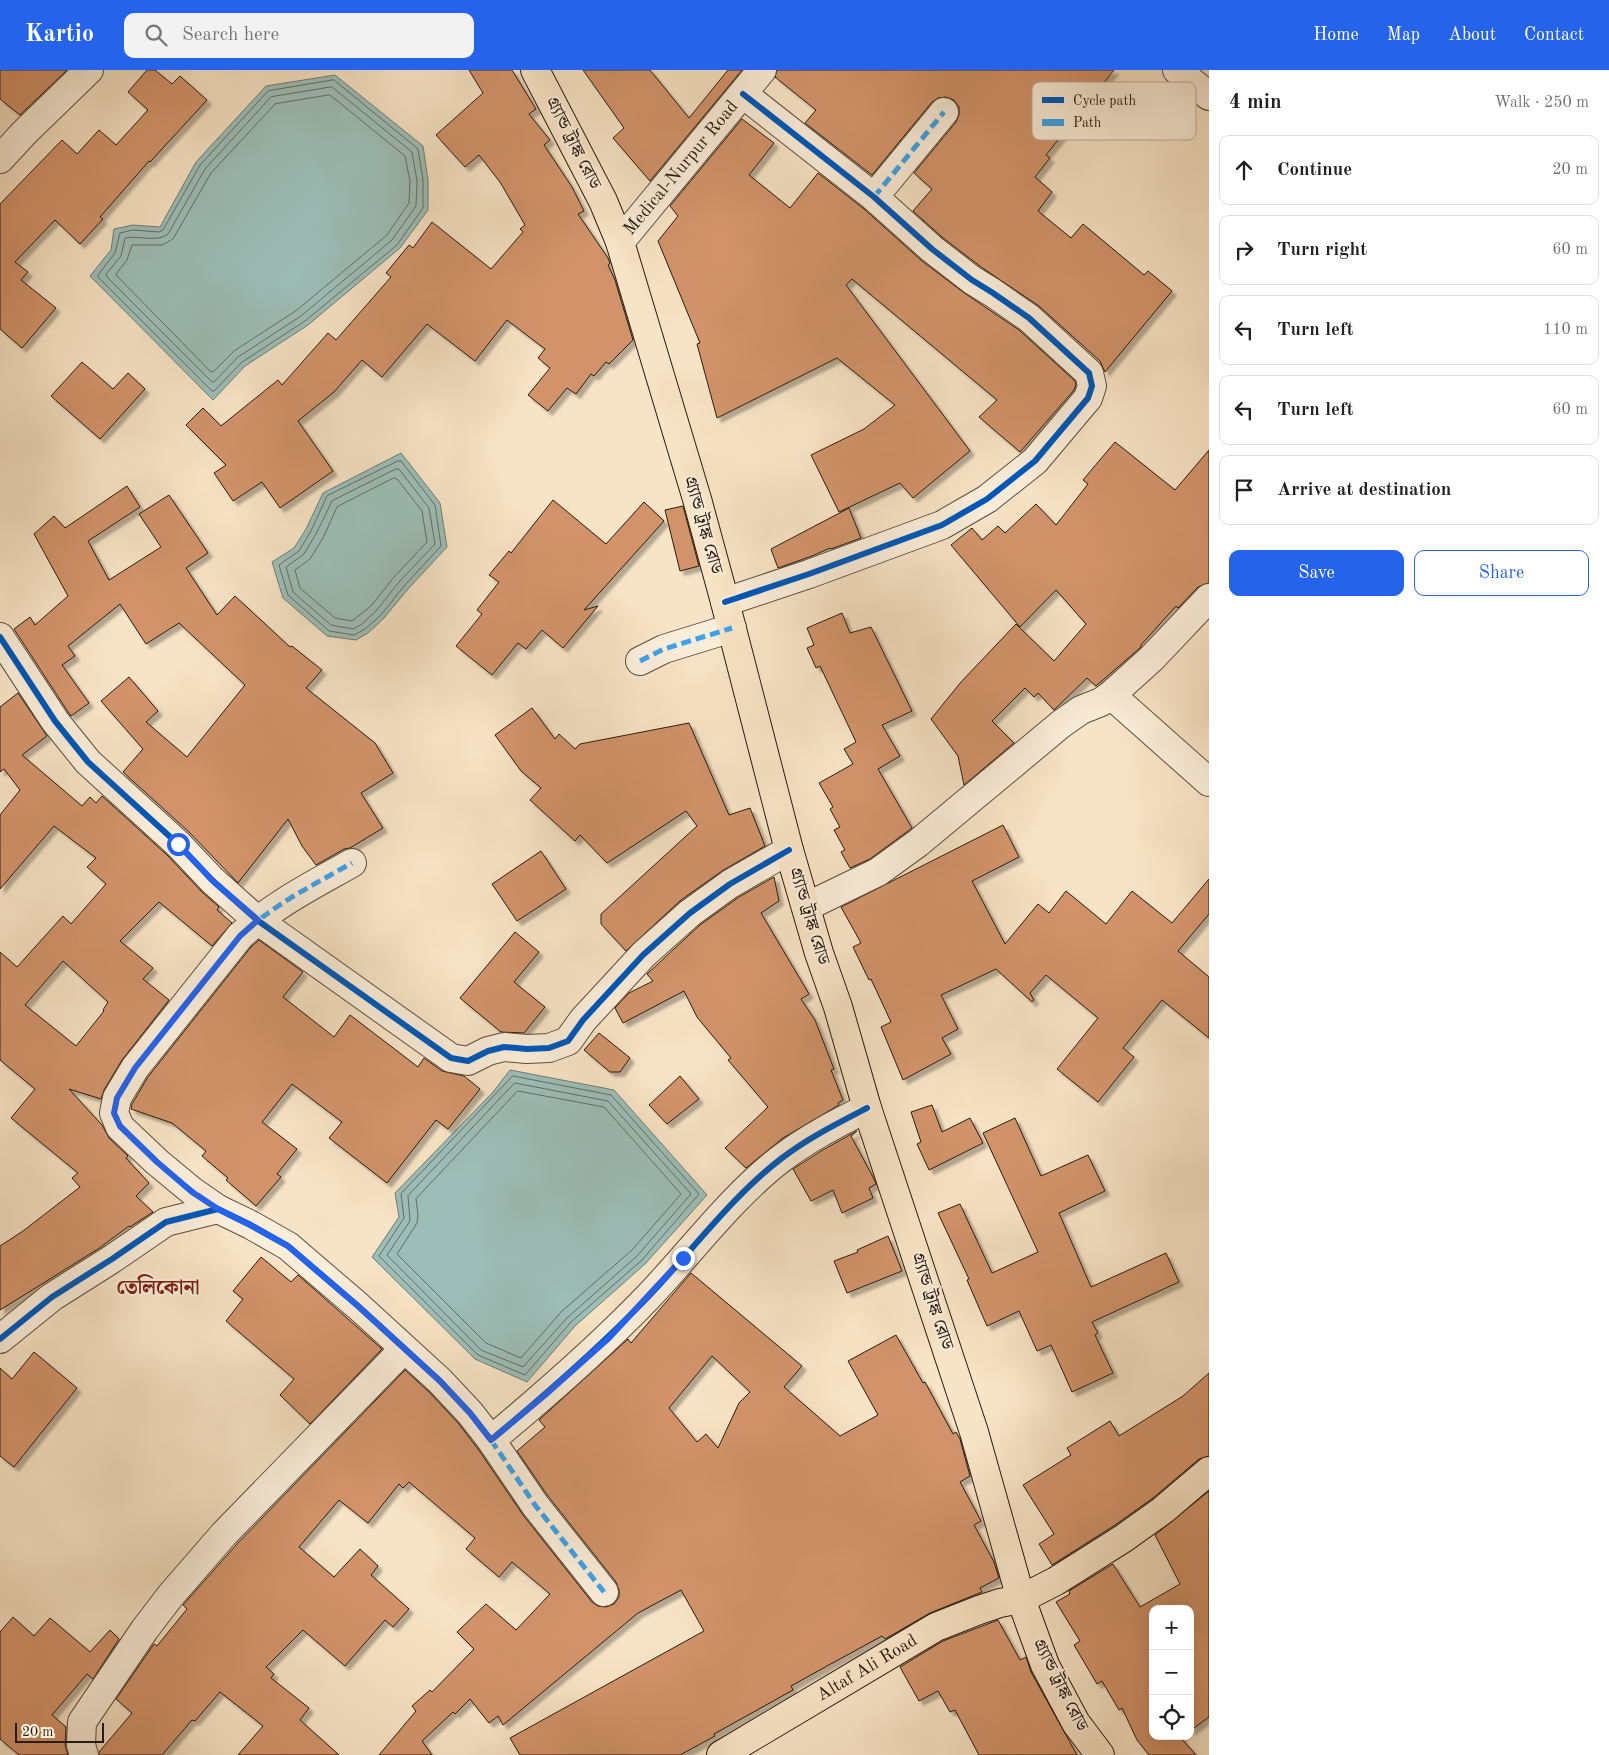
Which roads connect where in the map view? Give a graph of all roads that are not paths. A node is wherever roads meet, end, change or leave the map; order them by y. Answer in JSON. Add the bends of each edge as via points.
{"nodes":[{"id":1,"x":89,"y":70,"type":"edge"},
{"id":2,"x":535,"y":70,"type":"edge"},
{"id":3,"x":762,"y":70,"type":"edge"},
{"id":4,"x":1177,"y":70,"type":"edge"},
{"id":5,"x":1192,"y":82,"type":"edge"},
{"id":6,"x":1196,"y":85,"type":"edge"},
{"id":7,"x":743,"y":94,"type":"junction"},
{"id":8,"x":1209,"y":96,"type":"edge"},
{"id":9,"x":944,"y":112,"type":"dead end"},
{"id":10,"x":0,"y":159,"type":"edge"},
{"id":11,"x":874,"y":197,"type":"junction"},
{"id":12,"x":620,"y":242,"type":"junction"},
{"id":13,"x":1209,"y":598,"type":"edge"},
{"id":14,"x":725,"y":602,"type":"junction"},
{"id":15,"x":732,"y":628,"type":"junction"},
{"id":16,"x":0,"y":637,"type":"edge"},
{"id":17,"x":640,"y":661,"type":"dead end"},
{"id":18,"x":1111,"y":695,"type":"junction"},
{"id":19,"x":1209,"y":782,"type":"edge"},
{"id":20,"x":790,"y":850,"type":"junction"},
{"id":21,"x":352,"y":863,"type":"dead end"},
{"id":22,"x":806,"y":907,"type":"junction"},
{"id":23,"x":258,"y":920,"type":"junction"},
{"id":24,"x":867,"y":1108,"type":"junction"},
{"id":25,"x":218,"y":1209,"type":"junction"},
{"id":26,"x":0,"y":1339,"type":"edge"},
{"id":27,"x":404,"y":1349,"type":"junction"},
{"id":28,"x":491,"y":1440,"type":"junction"},
{"id":29,"x":1209,"y":1471,"type":"edge"},
{"id":30,"x":604,"y":1592,"type":"dead end"},
{"id":31,"x":1021,"y":1600,"type":"junction"},
{"id":32,"x":84,"y":1755,"type":"edge"},
{"id":33,"x":721,"y":1755,"type":"edge"},
{"id":34,"x":1100,"y":1755,"type":"edge"}],
"edges":[{"from":1,"to":10,"type":"street"},
{"from":2,"to":12,"type":"main road","name":"গ্র্যান্ড ট্রাঙ্ক রোড","via":[[603,201]]},
{"from":3,"to":7,"type":"street","name":"Medical-Nurpur Road"},
{"from":4,"to":5,"type":"street"},
{"from":6,"to":8,"type":"street"},
{"from":7,"to":11,"type":"street"},
{"from":7,"to":12,"type":"street","name":"Medical-Nurpur Road"},
{"from":9,"to":11,"type":"street"},
{"from":11,"to":14,"type":"street","via":[[945,260],[1029,318],[1089,372],[1092,386],[1088,398],[1035,461],[988,499],[942,526]]},
{"from":12,"to":14,"type":"main road","name":"গ্র্যান্ড ট্রাঙ্ক রোড"},
{"from":13,"to":18,"type":"street","via":[[1152,658]]},
{"from":14,"to":15,"type":"main road","name":"গ্র্যান্ড ট্রাঙ্ক রোড"},
{"from":15,"to":17,"type":"street","via":[[664,649]]},
{"from":15,"to":20,"type":"main road","name":"গ্র্যান্ড ট্রাঙ্ক রোড"},
{"from":16,"to":23,"type":"street","via":[[55,721],[88,762]]},
{"from":18,"to":19,"type":"street"},
{"from":18,"to":22,"type":"street","via":[[1060,724],[918,843],[878,872]]},
{"from":20,"to":22,"type":"main road","name":"গ্র্যান্ড ট্রাঙ্ক রোড"},
{"from":20,"to":23,"type":"street","via":[[730,884],[690,914],[643,955],[568,1041],[549,1048],[504,1047],[468,1061],[452,1058]]},
{"from":21,"to":23,"type":"street"},
{"from":22,"to":24,"type":"main road","name":"গ্র্যান্ড ট্রাঙ্ক রোড"},
{"from":23,"to":25,"type":"street","via":[[240,936],[135,1068],[117,1098],[114,1113],[120,1126],[157,1162]]},
{"from":24,"to":28,"type":"street","via":[[782,1158],[713,1224],[609,1338]]},
{"from":24,"to":31,"type":"main road","name":"গ্র্যান্ড ট্রাঙ্ক রোড","via":[[974,1432]]},
{"from":25,"to":26,"type":"street","via":[[166,1222],[52,1297]]},
{"from":25,"to":27,"type":"street","via":[[288,1246]]},
{"from":27,"to":28,"type":"street","via":[[440,1381]]},
{"from":27,"to":32,"type":"street","via":[[224,1534],[171,1595],[82,1722]]},
{"from":28,"to":30,"type":"street","via":[[535,1505]]},
{"from":29,"to":31,"type":"main road","name":"Altaf Ali Road","via":[[1124,1538]]},
{"from":31,"to":33,"type":"main road","name":"Altaf Ali Road","via":[[1000,1603],[936,1627]]},
{"from":31,"to":34,"type":"main road","name":"গ্র্যান্ড ট্রাঙ্ক রোড","via":[[1045,1665],[1076,1723]]}]}
